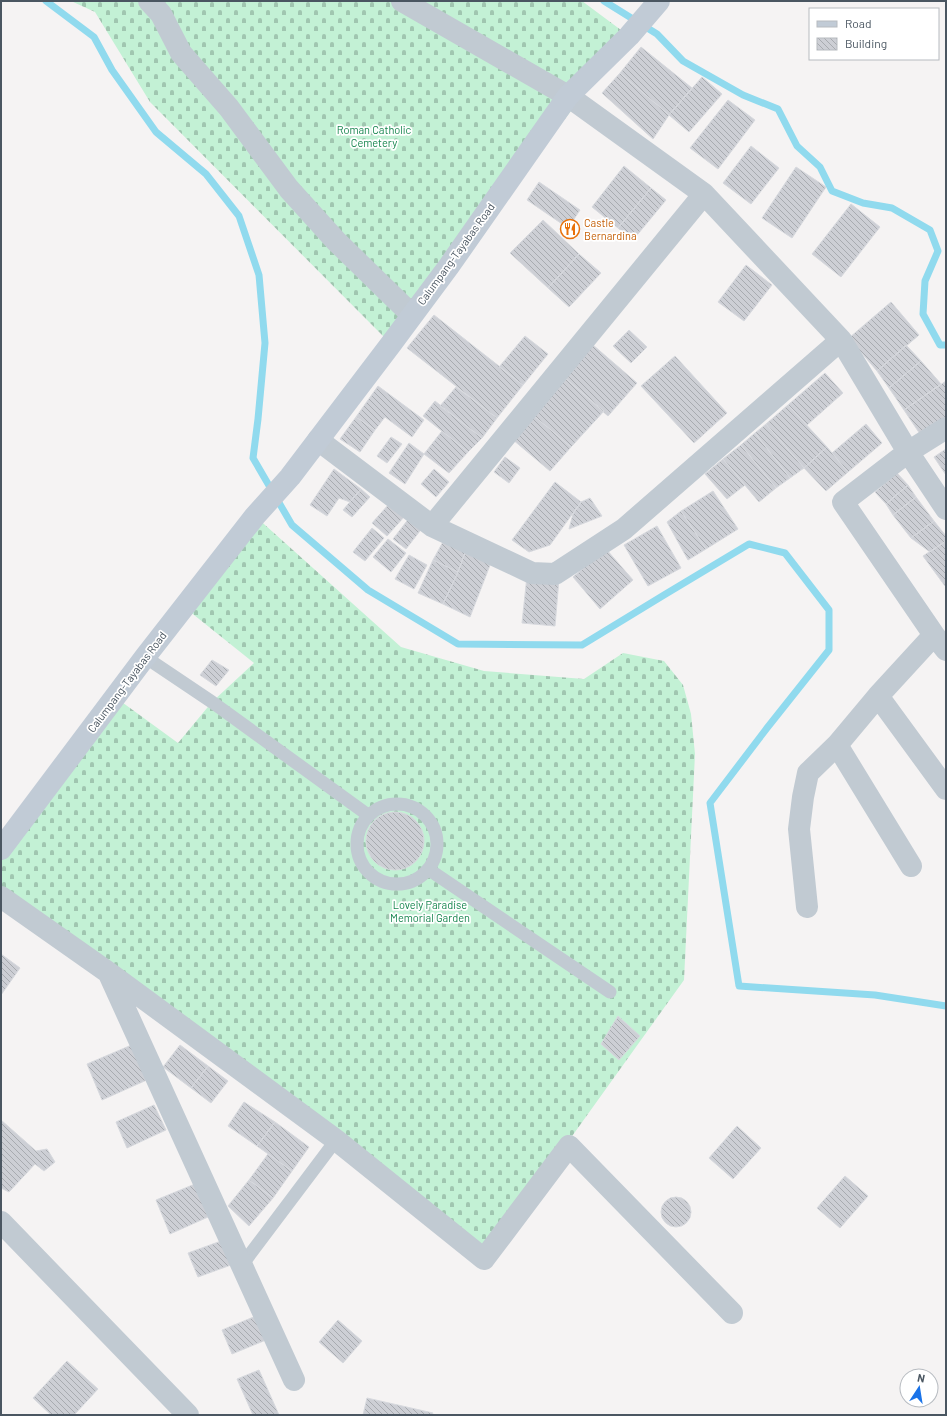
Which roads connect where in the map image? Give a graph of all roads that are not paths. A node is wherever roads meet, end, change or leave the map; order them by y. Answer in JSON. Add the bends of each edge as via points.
{"nodes":[{"id":1,"x":149,"y":1,"type":"edge"},
{"id":2,"x":402,"y":1,"type":"edge"},
{"id":3,"x":655,"y":6,"type":"edge"},
{"id":4,"x":568,"y":96,"type":"junction"},
{"id":5,"x":704,"y":194,"type":"junction"},
{"id":6,"x":412,"y":315,"type":"junction"},
{"id":7,"x":842,"y":340,"type":"junction"},
{"id":8,"x":946,"y":428,"type":"edge"},
{"id":9,"x":318,"y":440,"type":"junction"},
{"id":10,"x":908,"y":452,"type":"junction"},
{"id":11,"x":946,"y":509,"type":"edge"},
{"id":12,"x":432,"y":526,"type":"junction"},
{"id":13,"x":940,"y":643,"type":"edge"},
{"id":14,"x":145,"y":657,"type":"junction"},
{"id":15,"x":878,"y":696,"type":"junction"},
{"id":16,"x":837,"y":745,"type":"junction"},
{"id":17,"x":946,"y":788,"type":"edge"},
{"id":18,"x":368,"y":815,"type":"junction"},
{"id":19,"x":1,"y":849,"type":"edge"},
{"id":20,"x":911,"y":866,"type":"dead end"},
{"id":21,"x":428,"y":869,"type":"junction"},
{"id":22,"x":1,"y":897,"type":"edge"},
{"id":23,"x":807,"y":907,"type":"dead end"},
{"id":24,"x":109,"y":973,"type":"junction"},
{"id":25,"x":610,"y":992,"type":"dead end"},
{"id":26,"x":336,"y":1140,"type":"junction"},
{"id":27,"x":1,"y":1222,"type":"edge"},
{"id":28,"x":242,"y":1265,"type":"junction"},
{"id":29,"x":732,"y":1313,"type":"dead end"},
{"id":30,"x":294,"y":1380,"type":"dead end"},
{"id":31,"x":188,"y":1415,"type":"edge"}],
"edges":[{"from":1,"to":6,"type":"street","via":[[161,14],[181,53],[228,108],[289,189],[336,241]]},
{"from":2,"to":4,"type":"street"},
{"from":3,"to":4,"type":"main road","name":"Calumpang-Tayabas Road","via":[[629,36]]},
{"from":4,"to":5,"type":"street"},
{"from":4,"to":6,"type":"main road","name":"Calumpang-Tayabas Road"},
{"from":5,"to":7,"type":"street"},
{"from":5,"to":12,"type":"street"},
{"from":6,"to":9,"type":"main road","name":"Calumpang-Tayabas Road"},
{"from":7,"to":10,"type":"street"},
{"from":7,"to":12,"type":"street","via":[[624,529],[555,574],[532,573]]},
{"from":8,"to":10,"type":"street"},
{"from":9,"to":12,"type":"street"},
{"from":9,"to":14,"type":"main road","name":"Calumpang-Tayabas Road"},
{"from":10,"to":11,"type":"street"},
{"from":10,"to":13,"type":"street","via":[[843,502]]},
{"from":13,"to":15,"type":"street"},
{"from":14,"to":18,"type":"lane","via":[[212,702]]},
{"from":14,"to":19,"type":"main road","name":"Calumpang-Tayabas Road"},
{"from":15,"to":16,"type":"street"},
{"from":15,"to":17,"type":"street"},
{"from":16,"to":20,"type":"street"},
{"from":16,"to":23,"type":"street","via":[[808,773],[803,796],[799,829]]},
{"from":18,"to":21,"type":"lane","via":[[392,804],[418,810],[428,819],[437,844],[435,857]]},
{"from":18,"to":21,"type":"lane","via":[[360,827],[356,841],[358,856],[365,868],[376,878],[404,884],[418,878]]},
{"from":21,"to":25,"type":"lane"},
{"from":22,"to":24,"type":"street"},
{"from":24,"to":26,"type":"street"},
{"from":24,"to":28,"type":"street"},
{"from":26,"to":28,"type":"lane"},
{"from":26,"to":29,"type":"street","via":[[484,1259],[568,1146]]},
{"from":27,"to":31,"type":"street"},
{"from":28,"to":30,"type":"street"}]}
